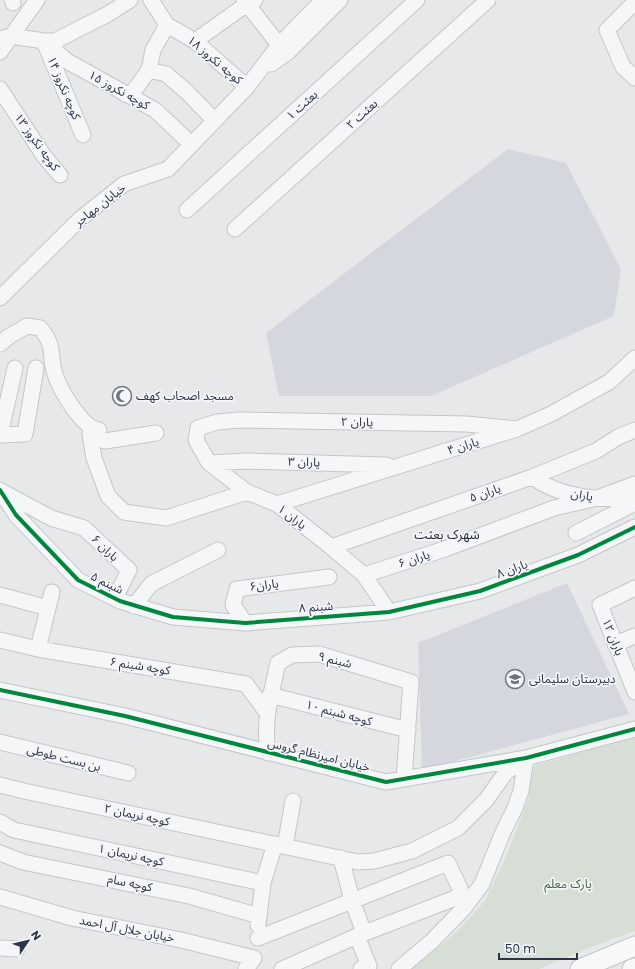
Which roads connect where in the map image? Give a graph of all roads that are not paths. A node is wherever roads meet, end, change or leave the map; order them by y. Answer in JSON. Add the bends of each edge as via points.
{"nodes":[{"id":1,"x":37,"y":0,"type":"edge"},
{"id":2,"x":130,"y":0,"type":"edge"},
{"id":3,"x":151,"y":0,"type":"edge"},
{"id":4,"x":323,"y":0,"type":"edge"},
{"id":5,"x":340,"y":0,"type":"edge"},
{"id":6,"x":416,"y":0,"type":"edge"},
{"id":7,"x":488,"y":0,"type":"edge"},
{"id":8,"x":249,"y":1,"type":"edge"},
{"id":9,"x":635,"y":2,"type":"edge"},
{"id":10,"x":167,"y":25,"type":"junction"},
{"id":11,"x":5,"y":37,"type":"edge"},
{"id":12,"x":44,"y":41,"type":"junction"},
{"id":13,"x":195,"y":41,"type":"junction"},
{"id":14,"x":279,"y":45,"type":"junction"},
{"id":15,"x":0,"y":52,"type":"edge"},
{"id":16,"x":149,"y":70,"type":"junction"},
{"id":17,"x":258,"y":74,"type":"junction"},
{"id":18,"x":635,"y":78,"type":"edge"},
{"id":19,"x":247,"y":87,"type":"junction"},
{"id":20,"x":0,"y":89,"type":"edge"},
{"id":21,"x":125,"y":94,"type":"junction"},
{"id":22,"x":214,"y":120,"type":"junction"},
{"id":23,"x":83,"y":135,"type":"dead end"},
{"id":24,"x":191,"y":144,"type":"junction"},
{"id":25,"x":60,"y":175,"type":"dead end"},
{"id":26,"x":187,"y":210,"type":"dead end"},
{"id":27,"x":235,"y":229,"type":"dead end"},
{"id":28,"x":0,"y":298,"type":"edge"},
{"id":29,"x":0,"y":344,"type":"edge"},
{"id":30,"x":635,"y":358,"type":"edge"},
{"id":31,"x":15,"y":368,"type":"dead end"},
{"id":32,"x":36,"y":368,"type":"dead end"},
{"id":33,"x":198,"y":428,"type":"joint"},
{"id":34,"x":517,"y":429,"type":"junction"},
{"id":35,"x":99,"y":430,"type":"dead end"},
{"id":36,"x":635,"y":430,"type":"edge"},
{"id":37,"x":156,"y":433,"type":"dead end"},
{"id":38,"x":0,"y":435,"type":"edge"},
{"id":39,"x":210,"y":463,"type":"junction"},
{"id":40,"x":398,"y":466,"type":"junction"},
{"id":41,"x":532,"y":477,"type":"junction"},
{"id":42,"x":635,"y":484,"type":"edge"},
{"id":43,"x":0,"y":490,"type":"edge"},
{"id":44,"x":247,"y":492,"type":"junction"},
{"id":45,"x":635,"y":496,"type":"edge"},
{"id":46,"x":597,"y":498,"type":"junction"},
{"id":47,"x":635,"y":503,"type":"edge"},
{"id":48,"x":277,"y":504,"type":"junction"},
{"id":49,"x":635,"y":527,"type":"edge"},
{"id":50,"x":576,"y":533,"type":"dead end"},
{"id":51,"x":331,"y":547,"type":"junction"},
{"id":52,"x":218,"y":550,"type":"dead end"},
{"id":53,"x":364,"y":575,"type":"junction"},
{"id":54,"x":328,"y":577,"type":"dead end"},
{"id":55,"x":635,"y":588,"type":"edge"},
{"id":56,"x":52,"y":592,"type":"dead end"},
{"id":57,"x":0,"y":595,"type":"edge"},
{"id":58,"x":115,"y":598,"type":"junction"},
{"id":59,"x":134,"y":606,"type":"junction"},
{"id":60,"x":48,"y":608,"type":"junction"},
{"id":61,"x":389,"y":612,"type":"junction"},
{"id":62,"x":245,"y":622,"type":"junction"},
{"id":63,"x":635,"y":636,"type":"edge"},
{"id":64,"x":0,"y":640,"type":"edge"},
{"id":65,"x":615,"y":644,"type":"junction"},
{"id":66,"x":38,"y":649,"type":"junction"},
{"id":67,"x":0,"y":690,"type":"edge"},
{"id":68,"x":635,"y":692,"type":"edge"},
{"id":69,"x":270,"y":695,"type":"junction"},
{"id":70,"x":267,"y":713,"type":"junction"},
{"id":71,"x":635,"y":728,"type":"edge"},
{"id":72,"x":408,"y":730,"type":"junction"},
{"id":73,"x":0,"y":742,"type":"edge"},
{"id":74,"x":268,"y":753,"type":"junction"},
{"id":75,"x":526,"y":758,"type":"junction"},
{"id":76,"x":128,"y":773,"type":"dead end"},
{"id":77,"x":404,"y":779,"type":"junction"},
{"id":78,"x":0,"y":784,"type":"edge"},
{"id":79,"x":293,"y":801,"type":"dead end"},
{"id":80,"x":0,"y":822,"type":"edge"},
{"id":81,"x":280,"y":845,"type":"junction"},
{"id":82,"x":0,"y":853,"type":"edge"},
{"id":83,"x":341,"y":858,"type":"junction"},
{"id":84,"x":263,"y":883,"type":"junction"},
{"id":85,"x":0,"y":897,"type":"edge"},
{"id":86,"x":352,"y":900,"type":"junction"},
{"id":87,"x":259,"y":916,"type":"junction"},
{"id":88,"x":361,"y":935,"type":"junction"},
{"id":89,"x":258,"y":938,"type":"junction"},
{"id":90,"x":635,"y":946,"type":"edge"},
{"id":91,"x":0,"y":948,"type":"edge"},
{"id":92,"x":16,"y":949,"type":"dead end"},
{"id":93,"x":251,"y":965,"type":"edge"},
{"id":94,"x":282,"y":969,"type":"edge"},
{"id":95,"x":361,"y":969,"type":"edge"},
{"id":96,"x":399,"y":969,"type":"edge"},
{"id":97,"x":580,"y":969,"type":"edge"}],
"edges":[{"from":1,"to":11,"type":"street"},
{"from":2,"to":12,"type":"street","via":[[55,40]]},
{"from":3,"to":10,"type":"street","name":"کوچه نکروز ۱۸"},
{"from":4,"to":14,"type":"street","name":"خیابان مهاجر"},
{"from":5,"to":17,"type":"street","name":"خیابان مهاجر","via":[[288,52]]},
{"from":6,"to":26,"type":"street","name":"بعثت ۱"},
{"from":7,"to":27,"type":"street","name":"بعثت ۲"},
{"from":8,"to":13,"type":"street"},
{"from":8,"to":14,"type":"street"},
{"from":9,"to":18,"type":"street","via":[[607,30],[623,67]]},
{"from":10,"to":13,"type":"street","name":"کوچه نکروز ۱۸"},
{"from":10,"to":16,"type":"street","via":[[153,50]]},
{"from":11,"to":12,"type":"street"},
{"from":11,"to":15,"type":"street"},
{"from":12,"to":21,"type":"street","name":"کوچه نکروز ۱۵","via":[[67,61]]},
{"from":12,"to":23,"type":"street","name":"کوچه نکروز ۱۴"},
{"from":13,"to":19,"type":"street","name":"کوچه نکروز ۱۸"},
{"from":14,"to":17,"type":"street","name":"خیابان مهاجر"},
{"from":16,"to":21,"type":"street","via":[[132,92]]},
{"from":16,"to":22,"type":"street","via":[[166,74]]},
{"from":17,"to":19,"type":"street","name":"خیابان مهاجر"},
{"from":19,"to":22,"type":"street","name":"خیابان مهاجر"},
{"from":20,"to":25,"type":"street","name":"کوچه نکروز ۱۳","via":[[36,145]]},
{"from":21,"to":24,"type":"street","name":"کوچه نکروز ۱۵","via":[[155,110]]},
{"from":22,"to":24,"type":"street","name":"خیابان مهاجر"},
{"from":24,"to":28,"type":"street","name":"خیابان مهاجر","via":[[168,168],[124,184],[80,219]]},
{"from":29,"to":35,"type":"street","via":[[27,326],[40,328],[48,337],[55,375],[66,397],[81,418],[94,430]]},
{"from":30,"to":34,"type":"street","name":"یاران ۴","via":[[609,382],[551,414]]},
{"from":31,"to":38,"type":"street"},
{"from":32,"to":38,"type":"street","via":[[25,434]]},
{"from":33,"to":34,"type":"street","name":"یاران ۲","via":[[217,422],[239,420],[467,424]]},
{"from":33,"to":39,"type":"street","name":"یاران ۱","via":[[196,440]]},
{"from":34,"to":40,"type":"street","name":"یاران ۴"},
{"from":36,"to":41,"type":"street","name":"یاران ۵","via":[[596,451]]},
{"from":37,"to":44,"type":"street","via":[[105,441],[90,434],[94,458],[108,496],[124,512],[166,518]]},
{"from":39,"to":40,"type":"street","name":"یاران ۳","via":[[247,461]]},
{"from":39,"to":44,"type":"street","name":"یاران ۱"},
{"from":40,"to":48,"type":"street","name":"یاران ۴"},
{"from":41,"to":46,"type":"street","name":"یاران","via":[[544,485],[566,493]]},
{"from":41,"to":51,"type":"street","name":"یاران ۵"},
{"from":42,"to":46,"type":"street"},
{"from":43,"to":58,"type":"street","name":"شبنم ۵","via":[[16,515],[78,580]]},
{"from":43,"to":58,"type":"street","name":"باران ۶","via":[[51,518],[84,528],[128,570]]},
{"from":44,"to":48,"type":"street","name":"یاران ۱"},
{"from":45,"to":46,"type":"street","name":"یاران"},
{"from":46,"to":53,"type":"street","name":"یاران ۶","via":[[554,508],[445,549]]},
{"from":47,"to":50,"type":"street"},
{"from":48,"to":51,"type":"street","name":"یاران ۱"},
{"from":49,"to":61,"type":"street","name":"یاران ۸","via":[[578,555],[480,591]]},
{"from":51,"to":53,"type":"street","name":"یاران ۱"},
{"from":52,"to":59,"type":"street","via":[[151,584]]},
{"from":53,"to":61,"type":"street","name":"یاران ۱"},
{"from":54,"to":62,"type":"street","name":"یاران۶","via":[[237,589],[233,605]]},
{"from":55,"to":65,"type":"street","name":"باران ۱۲","via":[[600,605]]},
{"from":56,"to":60,"type":"street"},
{"from":57,"to":60,"type":"street"},
{"from":58,"to":59,"type":"street","name":"شبنم ۵"},
{"from":59,"to":62,"type":"street","name":"شبنم ۵","via":[[173,617]]},
{"from":60,"to":66,"type":"street"},
{"from":61,"to":62,"type":"street","name":"شبنم ۸"},
{"from":63,"to":65,"type":"street"},
{"from":64,"to":66,"type":"street","name":"کوچه شبنم ۶"},
{"from":65,"to":68,"type":"street","name":"باران ۱۲"},
{"from":66,"to":70,"type":"street","name":"کوچه شبنم ۶","via":[[246,684]]},
{"from":67,"to":74,"type":"street","name":"خیابان امیرنظام گروس","via":[[125,716]]},
{"from":69,"to":70,"type":"street","name":"شبنم ۹"},
{"from":69,"to":72,"type":"street","name":"کوچه شبنم ۱۰"},
{"from":69,"to":72,"type":"street","name":"شبنم ۹","via":[[278,663],[292,655],[319,654],[411,682]]},
{"from":70,"to":74,"type":"street","name":"شبنم ۹","via":[[265,735]]},
{"from":71,"to":75,"type":"street","name":"خیابان امیرنظام گروس"},
{"from":72,"to":77,"type":"street"},
{"from":73,"to":76,"type":"street","name":"بن بست طوطی"},
{"from":74,"to":77,"type":"street","name":"خیابان امیرنظام گروس","via":[[386,782]]},
{"from":75,"to":77,"type":"street","name":"خیابان امیرنظام گروس"},
{"from":75,"to":83,"type":"street","name":"کوچه نریمان ۲","via":[[506,772],[486,800],[458,828],[412,851],[374,861],[358,862]]},
{"from":75,"to":96,"type":"street","via":[[521,792],[482,884],[464,908]]},
{"from":78,"to":81,"type":"street","name":"کوچه نریمان ۲"},
{"from":79,"to":81,"type":"street"},
{"from":80,"to":84,"type":"street","name":"کوچه نریمان ۱","via":[[14,830]]},
{"from":81,"to":83,"type":"street","name":"کوچه نریمان ۲"},
{"from":81,"to":84,"type":"street"},
{"from":82,"to":87,"type":"street","name":"کوچه سام","via":[[23,862],[189,896]]},
{"from":83,"to":86,"type":"street"},
{"from":84,"to":87,"type":"street"},
{"from":85,"to":93,"type":"street","name":"خیابان جلال آل احمد","via":[[72,918],[181,940]]},
{"from":86,"to":88,"type":"street"},
{"from":86,"to":88,"type":"street","via":[[448,863],[464,895]]},
{"from":86,"to":89,"type":"street"},
{"from":87,"to":89,"type":"street"},
{"from":88,"to":94,"type":"street"},
{"from":88,"to":95,"type":"street","via":[[369,966]]},
{"from":89,"to":93,"type":"street"},
{"from":90,"to":97,"type":"main road"},
{"from":91,"to":92,"type":"street"}]}
